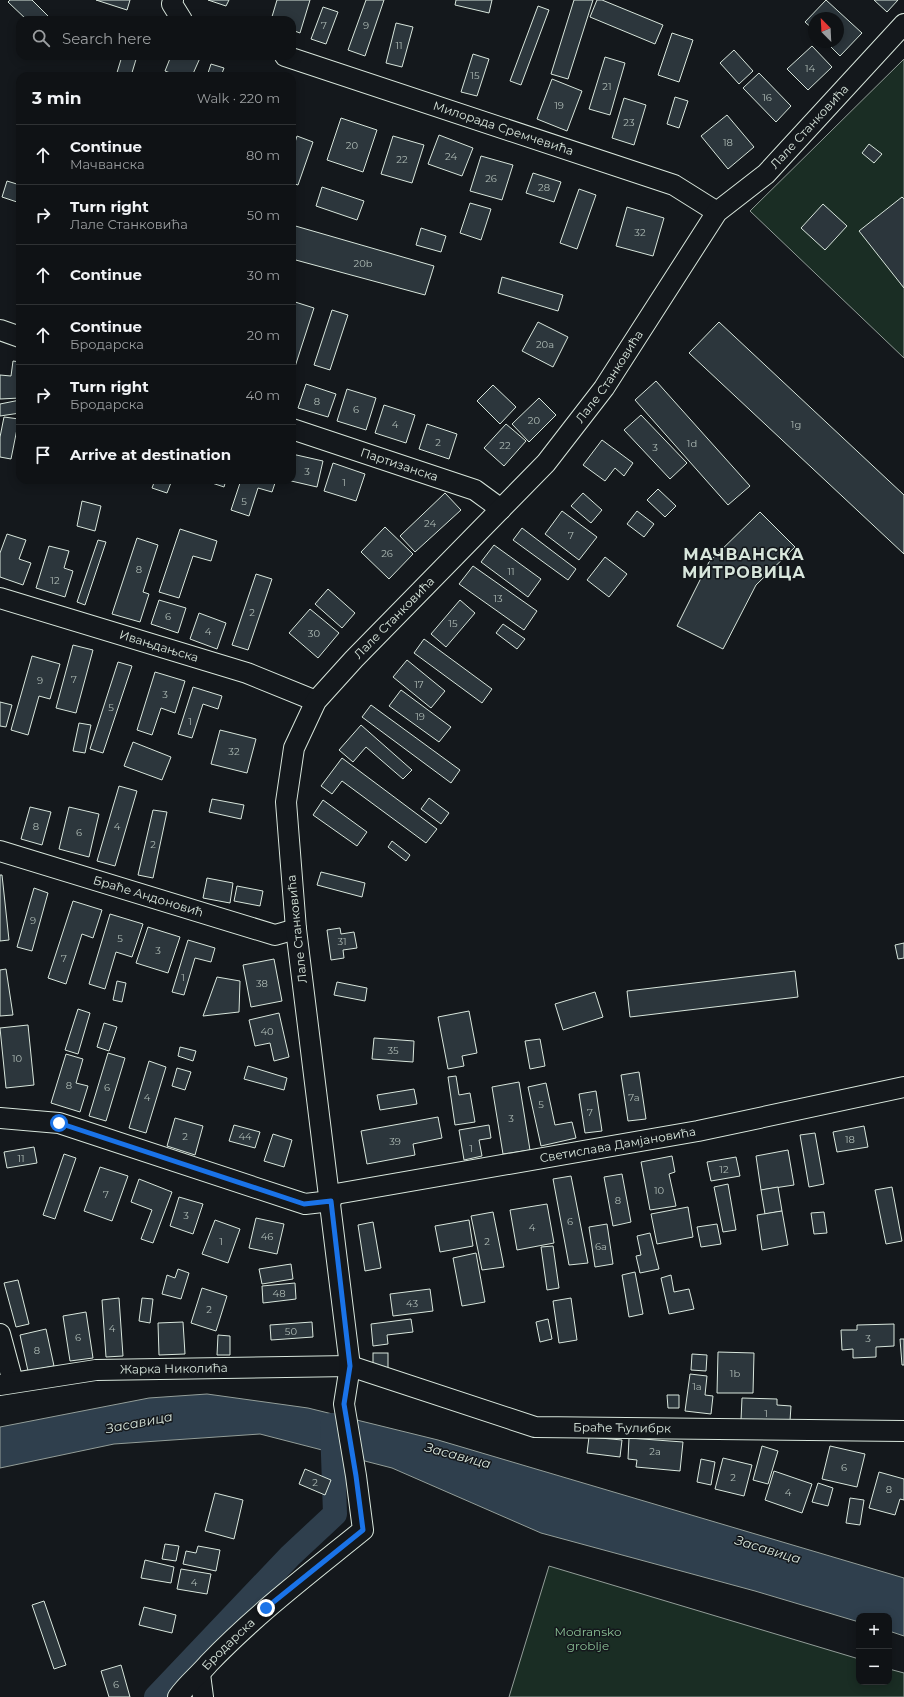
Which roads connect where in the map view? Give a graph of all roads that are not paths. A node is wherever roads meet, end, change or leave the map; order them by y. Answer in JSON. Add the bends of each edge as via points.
{"nodes":[{"id":1,"x":173,"y":0,"type":"edge"},
{"id":2,"x":180,"y":16,"type":"edge"},
{"id":3,"x":904,"y":24,"type":"edge"},
{"id":4,"x":296,"y":60,"type":"edge"},
{"id":5,"x":716,"y":212,"type":"junction"},
{"id":6,"x":0,"y":330,"type":"edge"},
{"id":7,"x":16,"y":335,"type":"edge"},
{"id":8,"x":296,"y":429,"type":"edge"},
{"id":9,"x":501,"y":509,"type":"junction"},
{"id":10,"x":0,"y":598,"type":"edge"},
{"id":11,"x":316,"y":702,"type":"junction"},
{"id":12,"x":0,"y":851,"type":"edge"},
{"id":13,"x":296,"y":930,"type":"junction"},
{"id":14,"x":904,"y":1088,"type":"edge"},
{"id":15,"x":0,"y":1118,"type":"edge"},
{"id":16,"x":330,"y":1198,"type":"junction"},
{"id":17,"x":0,"y":1334,"type":"edge"},
{"id":18,"x":350,"y":1366,"type":"junction"},
{"id":19,"x":6,"y":1383,"type":"edge"},
{"id":20,"x":904,"y":1431,"type":"edge"},
{"id":21,"x":356,"y":1476,"type":"joint"},
{"id":22,"x":200,"y":1674,"type":"junction"},
{"id":23,"x":178,"y":1697,"type":"edge"},
{"id":24,"x":203,"y":1697,"type":"edge"}],
"edges":[{"from":1,"to":2,"type":"street","via":[[172,4]]},
{"from":3,"to":5,"type":"street","name":"Лале Станковића","via":[[766,174]]},
{"from":4,"to":5,"type":"street","name":"Милорада Сремчевића","via":[[674,185]]},
{"from":5,"to":9,"type":"street","name":"Лале Станковића","via":[[604,388],[546,463]]},
{"from":6,"to":7,"type":"street"},
{"from":8,"to":9,"type":"street","name":"Партизанска","via":[[475,490]]},
{"from":9,"to":11,"type":"street","name":"Лале Станковића","via":[[354,658]]},
{"from":10,"to":11,"type":"street","name":"Ивањдањска","via":[[247,673]]},
{"from":11,"to":13,"type":"street","name":"Лале Станковића","via":[[294,748],[286,802]]},
{"from":12,"to":13,"type":"street","name":"Браће Андоновић","via":[[274,935]]},
{"from":13,"to":16,"type":"street","name":"Лале Станковића"},
{"from":14,"to":16,"type":"street","name":"Светислава Дамјановића","via":[[698,1131]]},
{"from":15,"to":16,"type":"street","name":"Светислава Дамјановића","via":[[59,1123],[304,1204]]},
{"from":16,"to":18,"type":"street","name":"Лале Станковића"},
{"from":17,"to":19,"type":"street"},
{"from":18,"to":19,"type":"street","name":"Жарка Николића","via":[[96,1370]]},
{"from":18,"to":20,"type":"street","name":"Браће Ћулибрк","via":[[535,1427]]},
{"from":18,"to":21,"type":"street","name":"Лале Станковића","via":[[344,1404]]},
{"from":21,"to":22,"type":"street","name":"Бродарска","via":[[363,1530],[266,1608]]},
{"from":22,"to":23,"type":"street"},
{"from":22,"to":24,"type":"street","name":"Бродарска"}]}
